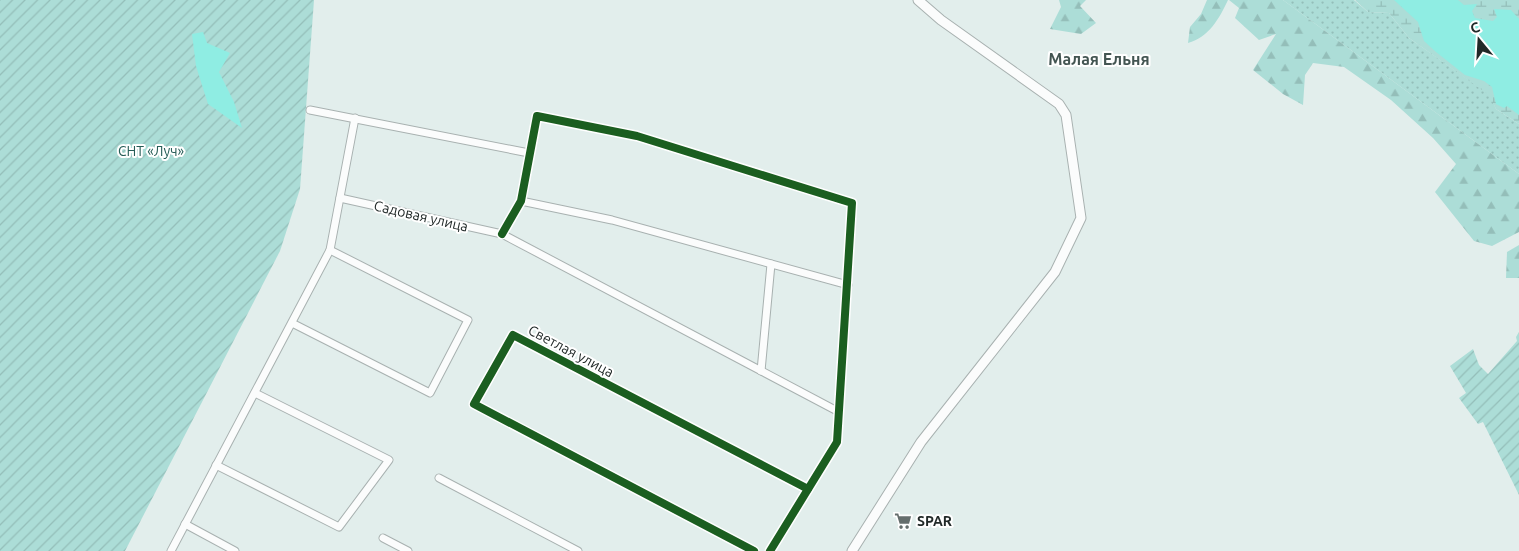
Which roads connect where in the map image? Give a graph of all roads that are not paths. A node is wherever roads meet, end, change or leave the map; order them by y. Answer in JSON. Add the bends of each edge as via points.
{"nodes":[{"id":1,"x":918,"y":0,"type":"edge"},
{"id":2,"x":310,"y":110,"type":"dead end"},
{"id":3,"x":355,"y":118,"type":"junction"},
{"id":4,"x":529,"y":153,"type":"junction"},
{"id":5,"x":340,"y":198,"type":"junction"},
{"id":6,"x":521,"y":201,"type":"junction"},
{"id":7,"x":502,"y":234,"type":"junction"},
{"id":8,"x":330,"y":250,"type":"junction"},
{"id":9,"x":771,"y":264,"type":"junction"},
{"id":10,"x":848,"y":285,"type":"junction"},
{"id":11,"x":292,"y":323,"type":"junction"},
{"id":12,"x":761,"y":371,"type":"junction"},
{"id":13,"x":254,"y":393,"type":"junction"},
{"id":14,"x":839,"y":412,"type":"junction"},
{"id":15,"x":216,"y":465,"type":"junction"},
{"id":16,"x":439,"y":478,"type":"dead end"},
{"id":17,"x":808,"y":489,"type":"junction"},
{"id":18,"x":185,"y":524,"type":"junction"},
{"id":19,"x":383,"y":538,"type":"dead end"},
{"id":20,"x":171,"y":551,"type":"edge"},
{"id":21,"x":235,"y":551,"type":"edge"},
{"id":22,"x":408,"y":551,"type":"edge"},
{"id":23,"x":578,"y":551,"type":"edge"},
{"id":24,"x":754,"y":551,"type":"edge"},
{"id":25,"x":770,"y":551,"type":"edge"},
{"id":26,"x":852,"y":551,"type":"edge"}],
"edges":[{"from":1,"to":26,"type":"street","via":[[1059,104],[1066,116],[1081,218],[1056,272],[921,442]]},
{"from":2,"to":3,"type":"street"},
{"from":3,"to":4,"type":"street"},
{"from":3,"to":5,"type":"street"},
{"from":4,"to":6,"type":"street"},
{"from":4,"to":10,"type":"street","via":[[537,116],[637,136],[852,203]]},
{"from":5,"to":7,"type":"street","name":"Садовая улица"},
{"from":5,"to":8,"type":"street"},
{"from":6,"to":7,"type":"street"},
{"from":6,"to":9,"type":"street","via":[[612,220]]},
{"from":7,"to":12,"type":"street"},
{"from":8,"to":11,"type":"street"},
{"from":8,"to":11,"type":"street","via":[[468,320],[430,393]]},
{"from":9,"to":10,"type":"street"},
{"from":9,"to":12,"type":"street"},
{"from":10,"to":14,"type":"street"},
{"from":11,"to":13,"type":"street"},
{"from":12,"to":14,"type":"street"},
{"from":13,"to":15,"type":"street"},
{"from":13,"to":15,"type":"street","via":[[389,460],[339,528]]},
{"from":14,"to":17,"type":"street","via":[[837,442]]},
{"from":15,"to":18,"type":"street"},
{"from":16,"to":23,"type":"street"},
{"from":17,"to":24,"type":"street","name":"Светлая улица","via":[[513,335],[474,404]]},
{"from":17,"to":25,"type":"street"},
{"from":18,"to":20,"type":"street"},
{"from":18,"to":21,"type":"street"},
{"from":19,"to":22,"type":"street"}]}
